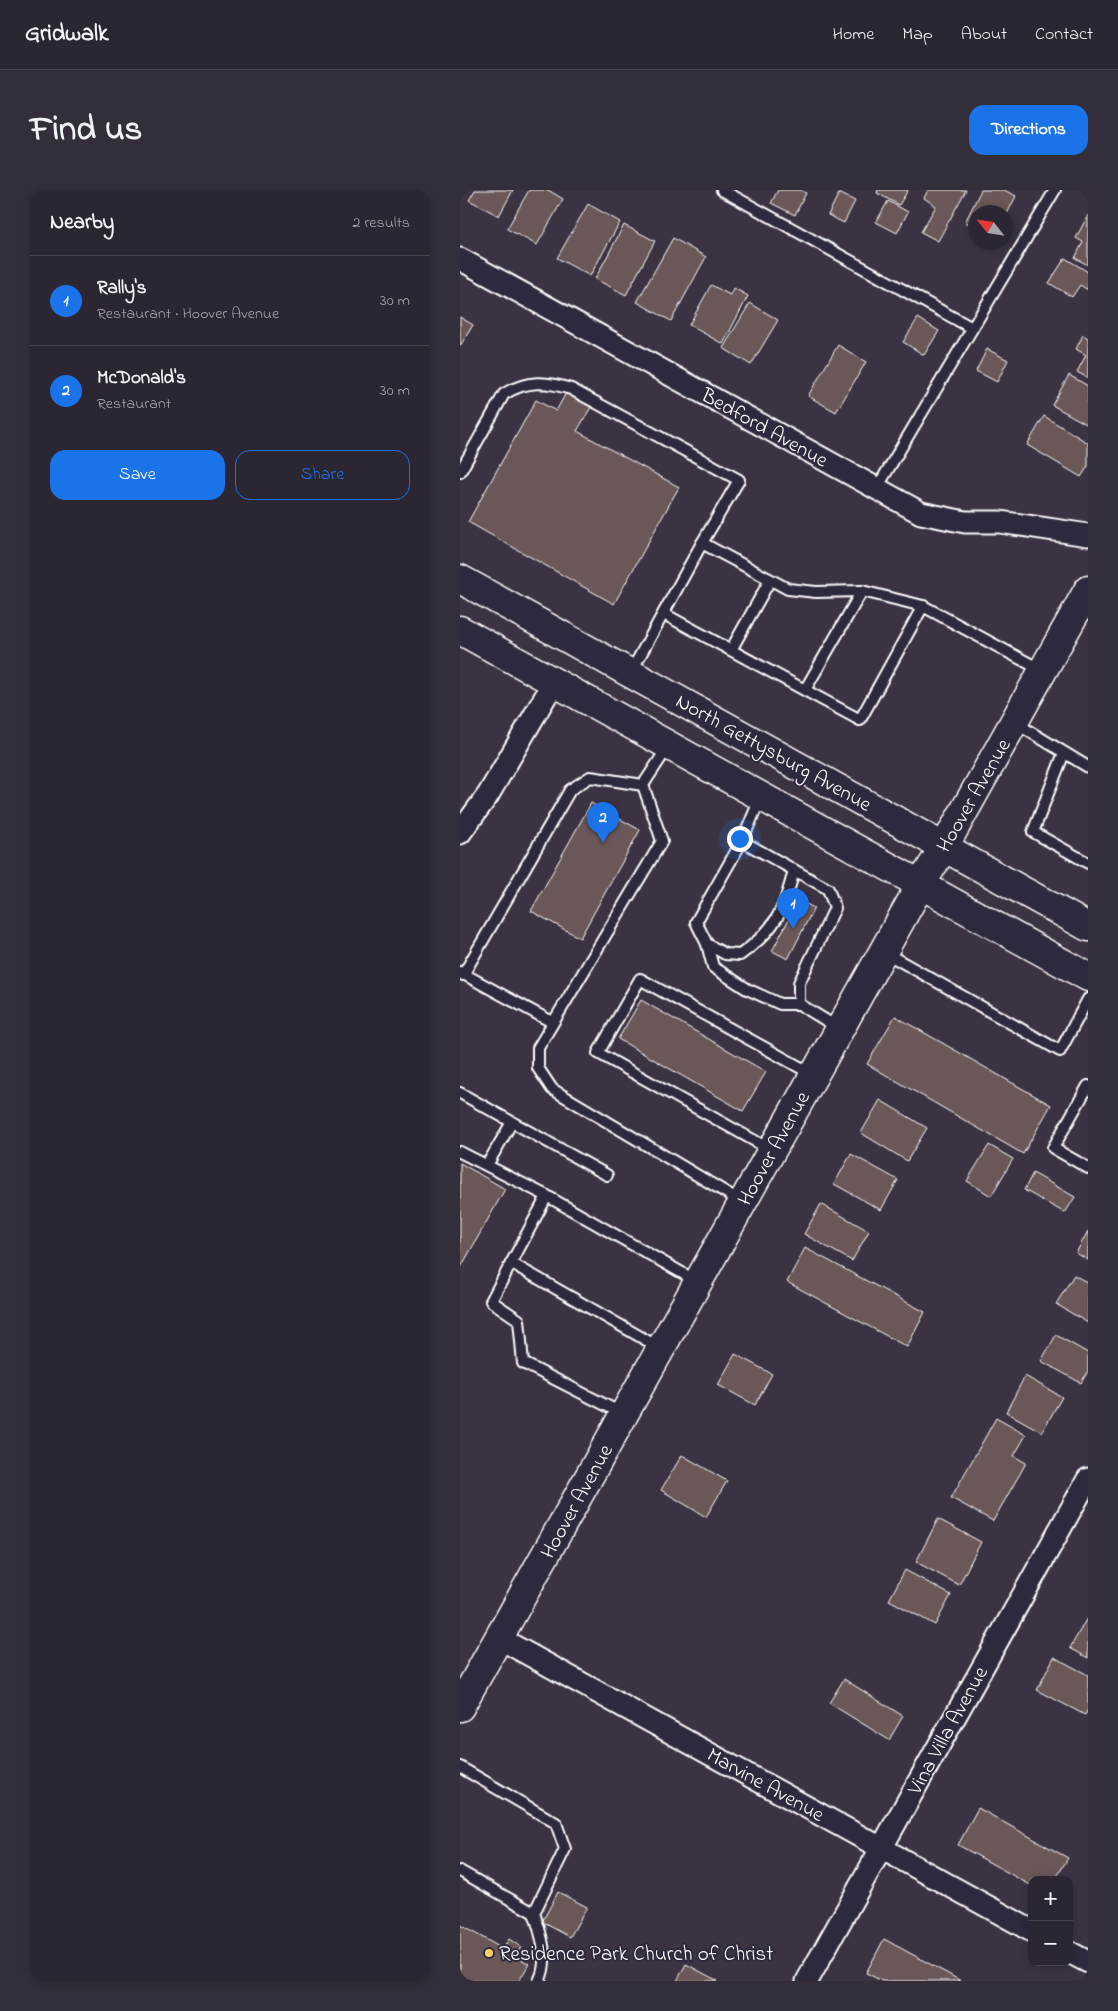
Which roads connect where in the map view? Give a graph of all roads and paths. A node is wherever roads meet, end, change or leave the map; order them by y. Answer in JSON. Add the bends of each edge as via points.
{"nodes":[{"id":1,"x":722,"y":190,"type":"edge"},
{"id":2,"x":1055,"y":190,"type":"edge"},
{"id":3,"x":460,"y":259,"type":"edge"},
{"id":4,"x":972,"y":328,"type":"junction"},
{"id":5,"x":460,"y":472,"type":"edge"},
{"id":6,"x":877,"y":488,"type":"junction"},
{"id":7,"x":1088,"y":535,"type":"edge"},
{"id":8,"x":702,"y":543,"type":"junction"},
{"id":9,"x":460,"y":578,"type":"edge"},
{"id":10,"x":770,"y":580,"type":"junction"},
{"id":11,"x":1088,"y":590,"type":"edge"},
{"id":12,"x":862,"y":591,"type":"junction"},
{"id":13,"x":923,"y":606,"type":"junction"},
{"id":14,"x":664,"y":614,"type":"junction"},
{"id":15,"x":460,"y":630,"type":"edge"},
{"id":16,"x":731,"y":650,"type":"junction"},
{"id":17,"x":1043,"y":671,"type":"junction"},
{"id":18,"x":631,"y":673,"type":"junction"},
{"id":19,"x":554,"y":682,"type":"junction"},
{"id":20,"x":805,"y":690,"type":"junction"},
{"id":21,"x":1014,"y":722,"type":"junction"},
{"id":22,"x":669,"y":746,"type":"junction"},
{"id":23,"x":1064,"y":753,"type":"junction"},
{"id":24,"x":1088,"y":767,"type":"edge"},
{"id":25,"x":643,"y":786,"type":"junction"},
{"id":26,"x":762,"y":796,"type":"junction"},
{"id":27,"x":460,"y":833,"type":"edge"},
{"id":28,"x":742,"y":841,"type":"junction"},
{"id":29,"x":944,"y":847,"type":"junction"},
{"id":30,"x":1088,"y":863,"type":"edge"},
{"id":31,"x":794,"y":870,"type":"junction"},
{"id":32,"x":920,"y":884,"type":"junction"},
{"id":33,"x":1088,"y":927,"type":"edge"},
{"id":34,"x":707,"y":944,"type":"junction"},
{"id":35,"x":883,"y":951,"type":"junction"},
{"id":36,"x":461,"y":974,"type":"edge"},
{"id":37,"x":1088,"y":977,"type":"edge"},
{"id":38,"x":1088,"y":999,"type":"edge"},
{"id":39,"x":799,"y":1004,"type":"junction"},
{"id":40,"x":552,"y":1022,"type":"junction"},
{"id":41,"x":840,"y":1029,"type":"junction"},
{"id":42,"x":814,"y":1075,"type":"junction"},
{"id":43,"x":1088,"y":1086,"type":"edge"},
{"id":44,"x":460,"y":1093,"type":"edge"},
{"id":45,"x":512,"y":1122,"type":"junction"},
{"id":46,"x":772,"y":1150,"type":"junction"},
{"id":47,"x":460,"y":1152,"type":"edge"},
{"id":48,"x":487,"y":1166,"type":"junction"},
{"id":49,"x":1088,"y":1168,"type":"edge"},
{"id":50,"x":607,"y":1175,"type":"dead end"},
{"id":51,"x":547,"y":1196,"type":"junction"},
{"id":52,"x":743,"y":1202,"type":"junction"},
{"id":53,"x":511,"y":1263,"type":"junction"},
{"id":54,"x":698,"y":1282,"type":"junction"},
{"id":55,"x":661,"y":1349,"type":"junction"},
{"id":56,"x":624,"y":1415,"type":"junction"},
{"id":57,"x":1088,"y":1479,"type":"edge"},
{"id":58,"x":499,"y":1638,"type":"junction"},
{"id":59,"x":460,"y":1707,"type":"edge"},
{"id":60,"x":460,"y":1767,"type":"edge"},
{"id":61,"x":882,"y":1847,"type":"junction"},
{"id":62,"x":460,"y":1871,"type":"edge"},
{"id":63,"x":534,"y":1913,"type":"junction"},
{"id":64,"x":1028,"y":1929,"type":"edge"},
{"id":65,"x":1073,"y":1954,"type":"edge"},
{"id":66,"x":1088,"y":1962,"type":"edge"},
{"id":67,"x":539,"y":1981,"type":"edge"},
{"id":68,"x":807,"y":1981,"type":"edge"}],
"edges":[{"from":1,"to":4,"type":"lane"},
{"from":2,"to":4,"type":"lane"},
{"from":3,"to":6,"type":"street","name":"Bedford Avenue"},
{"from":4,"to":6,"type":"lane"},
{"from":5,"to":8,"type":"lane","via":[[504,394],[514,388],[550,382],[572,389],[739,480]]},
{"from":6,"to":7,"type":"street","name":"Bedford Avenue","via":[[921,513],[943,519],[1000,522]]},
{"from":8,"to":10,"type":"lane"},
{"from":8,"to":14,"type":"lane"},
{"from":9,"to":18,"type":"main road","name":"North Gettysburg Avenue"},
{"from":10,"to":12,"type":"lane","via":[[788,589]]},
{"from":10,"to":16,"type":"lane"},
{"from":11,"to":17,"type":"main road","name":"Hoover Avenue"},
{"from":12,"to":13,"type":"lane"},
{"from":12,"to":20,"type":"lane"},
{"from":13,"to":17,"type":"lane"},
{"from":13,"to":20,"type":"lane","via":[[860,720]]},
{"from":14,"to":16,"type":"lane"},
{"from":14,"to":18,"type":"lane"},
{"from":15,"to":19,"type":"main road"},
{"from":16,"to":20,"type":"lane"},
{"from":17,"to":21,"type":"main road","name":"Hoover Avenue"},
{"from":18,"to":29,"type":"main road","name":"North Gettysburg Avenue"},
{"from":19,"to":22,"type":"main road"},
{"from":19,"to":27,"type":"street","via":[[488,795]]},
{"from":21,"to":23,"type":"lane"},
{"from":21,"to":29,"type":"main road","name":"Hoover Avenue"},
{"from":22,"to":25,"type":"lane"},
{"from":22,"to":26,"type":"main road"},
{"from":23,"to":24,"type":"lane"},
{"from":23,"to":30,"type":"lane","via":[[1033,832]]},
{"from":25,"to":36,"type":"lane","via":[[590,777],[570,790]]},
{"from":25,"to":40,"type":"lane","via":[[662,841]]},
{"from":26,"to":28,"type":"lane"},
{"from":26,"to":32,"type":"main road"},
{"from":28,"to":31,"type":"lane"},
{"from":28,"to":34,"type":"lane","via":[[696,922]]},
{"from":29,"to":32,"type":"main road","name":"Hoover Avenue"},
{"from":29,"to":33,"type":"main road","name":"North Gettysburg Avenue"},
{"from":31,"to":34,"type":"lane","via":[[788,899],[772,927],[755,945],[740,955],[724,954]]},
{"from":31,"to":39,"type":"lane","via":[[828,889],[835,908],[799,983]]},
{"from":32,"to":35,"type":"main road","name":"Hoover Avenue"},
{"from":32,"to":37,"type":"main road"},
{"from":34,"to":39,"type":"lane","via":[[713,967],[747,989],[780,1004]]},
{"from":35,"to":38,"type":"lane","via":[[1060,1052]]},
{"from":35,"to":41,"type":"main road","name":"Hoover Avenue"},
{"from":36,"to":40,"type":"lane"},
{"from":39,"to":41,"type":"lane"},
{"from":40,"to":52,"type":"lane","via":[[538,1048],[538,1068],[552,1089]]},
{"from":41,"to":42,"type":"main road","name":"Hoover Avenue"},
{"from":42,"to":46,"type":"main road","name":"Hoover Avenue"},
{"from":42,"to":46,"type":"lane","via":[[640,979],[598,1053]]},
{"from":43,"to":49,"type":"lane","via":[[1053,1148]]},
{"from":44,"to":45,"type":"lane"},
{"from":45,"to":48,"type":"lane"},
{"from":45,"to":50,"type":"lane"},
{"from":46,"to":52,"type":"main road","name":"Hoover Avenue"},
{"from":47,"to":48,"type":"lane"},
{"from":48,"to":51,"type":"lane"},
{"from":51,"to":53,"type":"lane"},
{"from":51,"to":54,"type":"lane"},
{"from":52,"to":54,"type":"main road","name":"Hoover Avenue"},
{"from":53,"to":55,"type":"lane"},
{"from":53,"to":56,"type":"lane","via":[[491,1301],[520,1320],[523,1363]]},
{"from":54,"to":55,"type":"main road","name":"Hoover Avenue"},
{"from":55,"to":56,"type":"main road","name":"Hoover Avenue"},
{"from":56,"to":58,"type":"main road","name":"Hoover Avenue"},
{"from":57,"to":61,"type":"street","name":"Vina Villa Avenue"},
{"from":58,"to":59,"type":"main road","name":"Hoover Avenue"},
{"from":58,"to":61,"type":"street","name":"Marvine Avenue"},
{"from":60,"to":63,"type":"lane","via":[[556,1823],[565,1849]]},
{"from":61,"to":64,"type":"street","name":"Marvine Avenue"},
{"from":61,"to":68,"type":"street","name":"Vina Villa Avenue"},
{"from":62,"to":63,"type":"lane"},
{"from":63,"to":67,"type":"lane","via":[[543,1939],[543,1974]]},
{"from":65,"to":66,"type":"street"}]}
